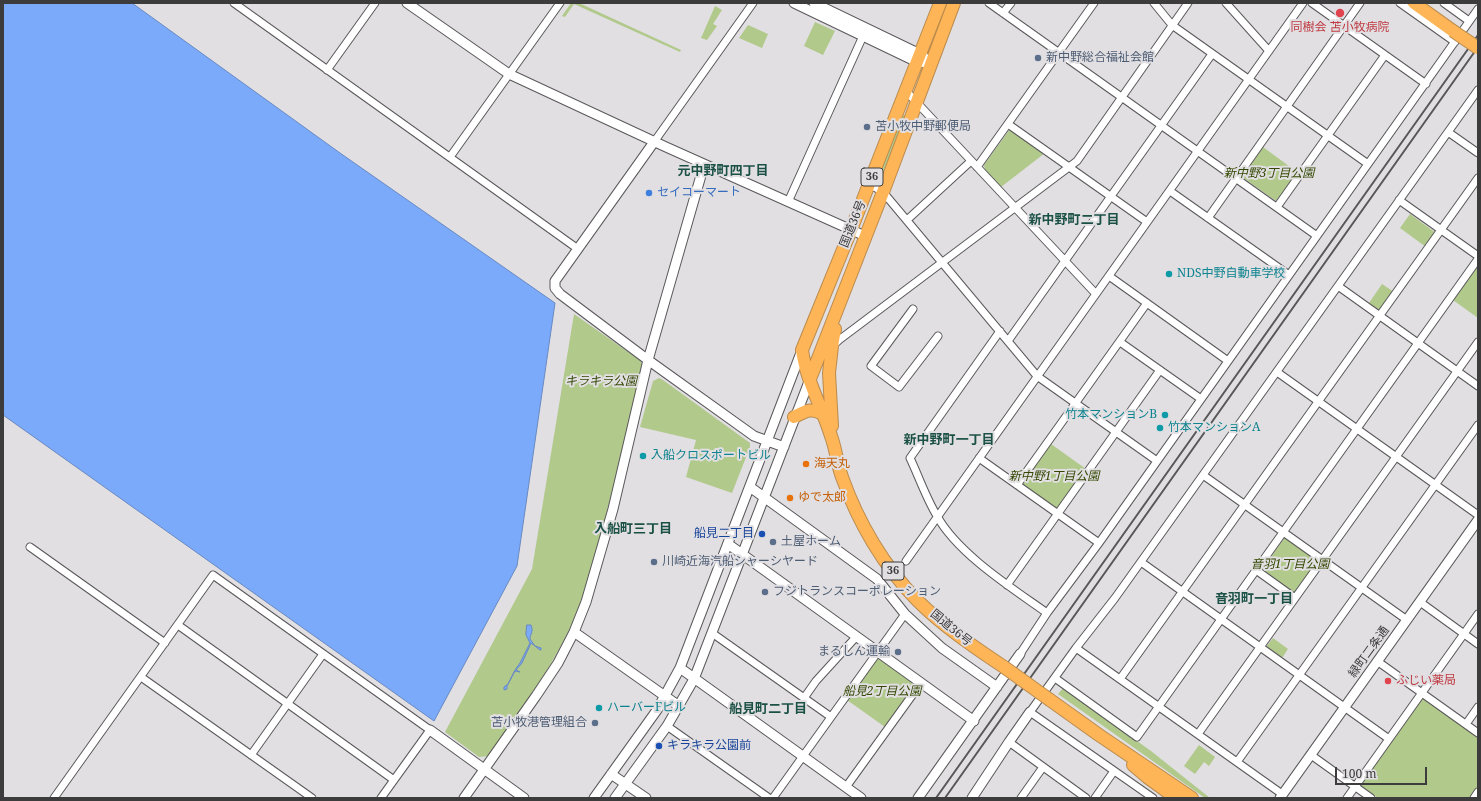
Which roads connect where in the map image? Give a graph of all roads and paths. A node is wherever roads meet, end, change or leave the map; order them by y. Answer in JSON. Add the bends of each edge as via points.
{"nodes":[{"id":1,"x":234,"y":3,"type":"edge"},
{"id":2,"x":375,"y":3,"type":"edge"},
{"id":3,"x":407,"y":3,"type":"edge"},
{"id":4,"x":560,"y":3,"type":"edge"},
{"id":5,"x":752,"y":3,"type":"edge"},
{"id":6,"x":794,"y":3,"type":"edge"},
{"id":7,"x":814,"y":3,"type":"edge"},
{"id":8,"x":940,"y":3,"type":"edge"},
{"id":9,"x":954,"y":3,"type":"edge"},
{"id":10,"x":989,"y":3,"type":"edge"},
{"id":11,"x":1011,"y":3,"type":"edge"},
{"id":12,"x":1094,"y":3,"type":"edge"},
{"id":13,"x":1154,"y":3,"type":"edge"},
{"id":14,"x":1188,"y":3,"type":"edge"},
{"id":15,"x":1226,"y":3,"type":"edge"},
{"id":16,"x":1303,"y":3,"type":"edge"},
{"id":17,"x":1312,"y":3,"type":"edge"},
{"id":18,"x":1360,"y":3,"type":"edge"},
{"id":19,"x":1400,"y":3,"type":"edge"},
{"id":20,"x":1414,"y":3,"type":"edge"},
{"id":21,"x":1427,"y":3,"type":"edge"},
{"id":22,"x":1444,"y":3,"type":"edge"},
{"id":23,"x":806,"y":6,"type":"edge"},
{"id":24,"x":1478,"y":9,"type":"edge"},
{"id":25,"x":1003,"y":13,"type":"junction"},
{"id":26,"x":1172,"y":26,"type":"junction"},
{"id":27,"x":1344,"y":26,"type":"junction"},
{"id":28,"x":1459,"y":30,"type":"junction"},
{"id":29,"x":863,"y":36,"type":"junction"},
{"id":30,"x":1478,"y":40,"type":"edge"},
{"id":31,"x":1478,"y":48,"type":"edge"},
{"id":32,"x":1269,"y":51,"type":"junction"},
{"id":33,"x":1058,"y":52,"type":"junction"},
{"id":34,"x":1212,"y":54,"type":"junction"},
{"id":35,"x":1385,"y":55,"type":"junction"},
{"id":36,"x":918,"y":58,"type":"junction"},
{"id":37,"x":931,"y":63,"type":"junction"},
{"id":38,"x":327,"y":70,"type":"junction"},
{"id":39,"x":509,"y":74,"type":"junction"},
{"id":40,"x":1249,"y":80,"type":"junction"},
{"id":41,"x":1426,"y":84,"type":"junction"},
{"id":42,"x":906,"y":90,"type":"junction"},
{"id":43,"x":1478,"y":90,"type":"edge"},
{"id":44,"x":1122,"y":97,"type":"junction"},
{"id":45,"x":917,"y":102,"type":"junction"},
{"id":46,"x":1287,"y":107,"type":"junction"},
{"id":47,"x":1008,"y":124,"type":"junction"},
{"id":48,"x":1161,"y":125,"type":"junction"},
{"id":49,"x":1448,"y":132,"type":"junction"},
{"id":50,"x":1328,"y":136,"type":"junction"},
{"id":51,"x":654,"y":142,"type":"junction"},
{"id":52,"x":1198,"y":151,"type":"junction"},
{"id":53,"x":1478,"y":153,"type":"edge"},
{"id":54,"x":450,"y":157,"type":"junction"},
{"id":55,"x":971,"y":161,"type":"junction"},
{"id":56,"x":704,"y":164,"type":"junction"},
{"id":57,"x":1368,"y":164,"type":"junction"},
{"id":58,"x":977,"y":167,"type":"junction"},
{"id":59,"x":1069,"y":167,"type":"junction"},
{"id":60,"x":1236,"y":178,"type":"junction"},
{"id":61,"x":1478,"y":178,"type":"edge"},
{"id":62,"x":869,"y":184,"type":"junction"},
{"id":63,"x":1170,"y":191,"type":"junction"},
{"id":64,"x":883,"y":192,"type":"junction"},
{"id":65,"x":1111,"y":196,"type":"junction"},
{"id":66,"x":1399,"y":200,"type":"junction"},
{"id":67,"x":788,"y":202,"type":"junction"},
{"id":68,"x":1277,"y":207,"type":"junction"},
{"id":69,"x":1015,"y":208,"type":"junction"},
{"id":70,"x":1208,"y":218,"type":"junction"},
{"id":71,"x":907,"y":220,"type":"junction"},
{"id":72,"x":1147,"y":222,"type":"junction"},
{"id":73,"x":851,"y":230,"type":"junction"},
{"id":74,"x":1441,"y":230,"type":"junction"},
{"id":75,"x":865,"y":236,"type":"junction"},
{"id":76,"x":1318,"y":236,"type":"junction"},
{"id":77,"x":578,"y":248,"type":"junction"},
{"id":78,"x":1478,"y":258,"type":"edge"},
{"id":79,"x":1065,"y":261,"type":"junction"},
{"id":80,"x":941,"y":262,"type":"junction"},
{"id":81,"x":1289,"y":275,"type":"junction"},
{"id":82,"x":1108,"y":276,"type":"junction"},
{"id":83,"x":1338,"y":286,"type":"junction"},
{"id":84,"x":1096,"y":294,"type":"junction"},
{"id":85,"x":841,"y":298,"type":"junction"},
{"id":86,"x":1147,"y":303,"type":"junction"},
{"id":87,"x":913,"y":309,"type":"dead end"},
{"id":88,"x":1380,"y":316,"type":"junction"},
{"id":89,"x":1000,"y":331,"type":"junction"},
{"id":90,"x":938,"y":336,"type":"dead end"},
{"id":91,"x":1008,"y":341,"type":"junction"},
{"id":92,"x":1120,"y":342,"type":"junction"},
{"id":93,"x":1478,"y":342,"type":"edge"},
{"id":94,"x":1418,"y":343,"type":"junction"},
{"id":95,"x":832,"y":346,"type":"junction"},
{"id":96,"x":802,"y":350,"type":"junction"},
{"id":97,"x":648,"y":360,"type":"junction"},
{"id":98,"x":1228,"y":361,"type":"junction"},
{"id":99,"x":1160,"y":370,"type":"junction"},
{"id":100,"x":1457,"y":371,"type":"junction"},
{"id":101,"x":1277,"y":372,"type":"junction"},
{"id":102,"x":810,"y":376,"type":"junction"},
{"id":103,"x":1038,"y":376,"type":"junction"},
{"id":104,"x":791,"y":380,"type":"junction"},
{"id":105,"x":1478,"y":386,"type":"edge"},
{"id":106,"x":831,"y":396,"type":"junction"},
{"id":107,"x":1201,"y":399,"type":"junction"},
{"id":108,"x":1319,"y":402,"type":"junction"},
{"id":109,"x":1076,"y":403,"type":"junction"},
{"id":110,"x":824,"y":415,"type":"junction"},
{"id":111,"x":794,"y":418,"type":"junction"},
{"id":112,"x":1478,"y":425,"type":"edge"},
{"id":113,"x":1357,"y":429,"type":"junction"},
{"id":114,"x":1116,"y":432,"type":"junction"},
{"id":115,"x":832,"y":437,"type":"junction"},
{"id":116,"x":767,"y":441,"type":"junction"},
{"id":117,"x":784,"y":447,"type":"junction"},
{"id":118,"x":1396,"y":457,"type":"junction"},
{"id":119,"x":979,"y":458,"type":"junction"},
{"id":120,"x":1157,"y":461,"type":"junction"},
{"id":121,"x":1203,"y":475,"type":"junction"},
{"id":122,"x":1435,"y":484,"type":"junction"},
{"id":123,"x":1017,"y":485,"type":"junction"},
{"id":124,"x":750,"y":487,"type":"junction"},
{"id":125,"x":764,"y":497,"type":"junction"},
{"id":126,"x":1245,"y":505,"type":"junction"},
{"id":127,"x":1058,"y":514,"type":"junction"},
{"id":128,"x":1478,"y":515,"type":"edge"},
{"id":129,"x":937,"y":517,"type":"junction"},
{"id":130,"x":1478,"y":520,"type":"edge"},
{"id":131,"x":1283,"y":532,"type":"junction"},
{"id":132,"x":1099,"y":543,"type":"junction"},
{"id":133,"x":728,"y":544,"type":"junction"},
{"id":134,"x":30,"y":547,"type":"dead end"},
{"id":135,"x":742,"y":554,"type":"junction"},
{"id":136,"x":1323,"y":560,"type":"junction"},
{"id":137,"x":906,"y":561,"type":"dead end"},
{"id":138,"x":1141,"y":562,"type":"junction"},
{"id":139,"x":1256,"y":570,"type":"junction"},
{"id":140,"x":1007,"y":585,"type":"junction"},
{"id":141,"x":1362,"y":587,"type":"junction"},
{"id":142,"x":1183,"y":592,"type":"junction"},
{"id":143,"x":1295,"y":598,"type":"junction"},
{"id":144,"x":1420,"y":602,"type":"junction"},
{"id":145,"x":1048,"y":613,"type":"junction"},
{"id":146,"x":905,"y":614,"type":"junction"},
{"id":147,"x":1478,"y":614,"type":"edge"},
{"id":148,"x":1221,"y":619,"type":"junction"},
{"id":149,"x":1407,"y":620,"type":"junction"},
{"id":150,"x":178,"y":625,"type":"junction"},
{"id":151,"x":574,"y":632,"type":"junction"},
{"id":152,"x":712,"y":632,"type":"junction"},
{"id":153,"x":1464,"y":634,"type":"junction"},
{"id":154,"x":856,"y":637,"type":"junction"},
{"id":155,"x":165,"y":642,"type":"junction"},
{"id":156,"x":1478,"y":644,"type":"edge"},
{"id":157,"x":1260,"y":647,"type":"junction"},
{"id":158,"x":1076,"y":648,"type":"junction"},
{"id":159,"x":877,"y":652,"type":"junction"},
{"id":160,"x":323,"y":654,"type":"junction"},
{"id":161,"x":1020,"y":654,"type":"joint"},
{"id":162,"x":1378,"y":661,"type":"junction"},
{"id":163,"x":680,"y":668,"type":"junction"},
{"id":164,"x":1299,"y":675,"type":"junction"},
{"id":165,"x":141,"y":677,"type":"junction"},
{"id":166,"x":1055,"y":678,"type":"junction"},
{"id":167,"x":694,"y":679,"type":"junction"},
{"id":168,"x":1120,"y":679,"type":"junction"},
{"id":169,"x":921,"y":683,"type":"junction"},
{"id":170,"x":997,"y":687,"type":"junction"},
{"id":171,"x":1422,"y":693,"type":"junction"},
{"id":172,"x":665,"y":696,"type":"junction"},
{"id":173,"x":804,"y":698,"type":"junction"},
{"id":174,"x":287,"y":704,"type":"junction"},
{"id":175,"x":679,"y":706,"type":"junction"},
{"id":176,"x":1159,"y":706,"type":"junction"},
{"id":177,"x":1345,"y":707,"type":"junction"},
{"id":178,"x":1478,"y":707,"type":"edge"},
{"id":179,"x":1030,"y":712,"type":"junction"},
{"id":180,"x":831,"y":717,"type":"junction"},
{"id":181,"x":974,"y":721,"type":"junction"},
{"id":182,"x":1466,"y":724,"type":"junction"},
{"id":183,"x":667,"y":726,"type":"junction"},
{"id":184,"x":430,"y":730,"type":"junction"},
{"id":185,"x":1478,"y":733,"type":"edge"},
{"id":186,"x":1198,"y":734,"type":"junction"},
{"id":187,"x":1099,"y":735,"type":"junction"},
{"id":188,"x":1389,"y":739,"type":"junction"},
{"id":189,"x":1009,"y":742,"type":"junction"},
{"id":190,"x":251,"y":755,"type":"junction"},
{"id":191,"x":1311,"y":755,"type":"junction"},
{"id":192,"x":802,"y":756,"type":"junction"},
{"id":193,"x":1237,"y":762,"type":"junction"},
{"id":194,"x":1043,"y":767,"type":"junction"},
{"id":195,"x":484,"y":769,"type":"junction"},
{"id":196,"x":1114,"y":772,"type":"junction"},
{"id":197,"x":611,"y":774,"type":"junction"},
{"id":198,"x":394,"y":780,"type":"junction"},
{"id":199,"x":625,"y":784,"type":"junction"},
{"id":200,"x":1355,"y":786,"type":"junction"},
{"id":201,"x":846,"y":787,"type":"junction"},
{"id":202,"x":1478,"y":792,"type":"edge"},
{"id":203,"x":1281,"y":796,"type":"edge"},
{"id":204,"x":54,"y":798,"type":"edge"},
{"id":205,"x":312,"y":798,"type":"edge"},
{"id":206,"x":381,"y":798,"type":"edge"},
{"id":207,"x":464,"y":798,"type":"edge"},
{"id":208,"x":524,"y":798,"type":"edge"},
{"id":209,"x":594,"y":798,"type":"edge"},
{"id":210,"x":615,"y":798,"type":"edge"},
{"id":211,"x":646,"y":798,"type":"edge"},
{"id":212,"x":769,"y":798,"type":"edge"},
{"id":213,"x":773,"y":798,"type":"edge"},
{"id":214,"x":861,"y":798,"type":"edge"},
{"id":215,"x":918,"y":798,"type":"edge"},
{"id":216,"x":972,"y":798,"type":"edge"},
{"id":217,"x":1021,"y":798,"type":"edge"},
{"id":218,"x":1086,"y":798,"type":"edge"},
{"id":219,"x":1095,"y":798,"type":"edge"},
{"id":220,"x":1153,"y":798,"type":"edge"},
{"id":221,"x":1176,"y":798,"type":"edge"},
{"id":222,"x":1192,"y":798,"type":"edge"},
{"id":223,"x":1347,"y":798,"type":"edge"},
{"id":224,"x":1371,"y":798,"type":"edge"},
{"id":225,"x":1474,"y":798,"type":"edge"}],
"edges":[{"from":1,"to":38,"type":"street"},
{"from":2,"to":38,"type":"street"},
{"from":3,"to":39,"type":"street"},
{"from":4,"to":39,"type":"street"},
{"from":5,"to":51,"type":"street"},
{"from":6,"to":23,"type":"street"},
{"from":7,"to":36,"type":"street"},
{"from":8,"to":36,"type":"highway","name":"国道36号","number":"36"},
{"from":9,"to":37,"type":"highway","name":"国道36号","number":"36"},
{"from":10,"to":25,"type":"street"},
{"from":11,"to":25,"type":"street"},
{"from":12,"to":33,"type":"street"},
{"from":13,"to":26,"type":"street"},
{"from":14,"to":26,"type":"street"},
{"from":15,"to":32,"type":"street"},
{"from":16,"to":32,"type":"street"},
{"from":17,"to":27,"type":"street"},
{"from":18,"to":27,"type":"street"},
{"from":19,"to":28,"type":"street"},
{"from":20,"to":28,"type":"highway"},
{"from":21,"to":28,"type":"highway"},
{"from":22,"to":28,"type":"street"},
{"from":23,"to":29,"type":"street"},
{"from":24,"to":28,"type":"street"},
{"from":25,"to":33,"type":"street"},
{"from":26,"to":34,"type":"street"},
{"from":26,"to":44,"type":"street"},
{"from":27,"to":35,"type":"street"},
{"from":27,"to":46,"type":"street"},
{"from":28,"to":30,"type":"highway"},
{"from":28,"to":31,"type":"highway","bridge":true},
{"from":28,"to":41,"type":"street"},
{"from":29,"to":36,"type":"street"},
{"from":29,"to":67,"type":"street"},
{"from":32,"to":40,"type":"street"},
{"from":33,"to":44,"type":"street"},
{"from":33,"to":47,"type":"street"},
{"from":34,"to":40,"type":"street"},
{"from":34,"to":48,"type":"street"},
{"from":35,"to":41,"type":"street"},
{"from":35,"to":50,"type":"street"},
{"from":36,"to":37,"type":"street"},
{"from":36,"to":42,"type":"highway","name":"国道36号","number":"36"},
{"from":37,"to":45,"type":"highway","name":"国道36号","number":"36"},
{"from":38,"to":54,"type":"street"},
{"from":39,"to":51,"type":"street"},
{"from":39,"to":54,"type":"street"},
{"from":40,"to":46,"type":"street"},
{"from":40,"to":52,"type":"street"},
{"from":41,"to":57,"type":"street"},
{"from":42,"to":45,"type":"street"},
{"from":42,"to":62,"type":"highway","name":"国道36号","number":"36"},
{"from":43,"to":49,"type":"street"},
{"from":44,"to":48,"type":"street"},
{"from":44,"to":59,"type":"street","via":[[1077,161]]},
{"from":45,"to":55,"type":"street"},
{"from":45,"to":64,"type":"highway","name":"国道36号","number":"36"},
{"from":46,"to":50,"type":"street"},
{"from":46,"to":60,"type":"street"},
{"from":47,"to":58,"type":"street"},
{"from":47,"to":59,"type":"street"},
{"from":48,"to":52,"type":"street"},
{"from":48,"to":65,"type":"street"},
{"from":49,"to":53,"type":"street"},
{"from":49,"to":66,"type":"street"},
{"from":50,"to":57,"type":"street"},
{"from":50,"to":68,"type":"street"},
{"from":51,"to":56,"type":"street"},
{"from":51,"to":77,"type":"street"},
{"from":52,"to":60,"type":"street"},
{"from":52,"to":63,"type":"street"},
{"from":54,"to":77,"type":"street"},
{"from":55,"to":58,"type":"street"},
{"from":55,"to":71,"type":"street"},
{"from":56,"to":67,"type":"street"},
{"from":56,"to":97,"type":"street"},
{"from":57,"to":76,"type":"street"},
{"from":58,"to":69,"type":"street"},
{"from":59,"to":65,"type":"street"},
{"from":59,"to":69,"type":"street"},
{"from":60,"to":68,"type":"street"},
{"from":60,"to":70,"type":"street"},
{"from":61,"to":74,"type":"street"},
{"from":62,"to":64,"type":"street"},
{"from":62,"to":73,"type":"highway","name":"国道36号","number":"36"},
{"from":63,"to":70,"type":"street"},
{"from":63,"to":72,"type":"street"},
{"from":64,"to":71,"type":"street"},
{"from":64,"to":75,"type":"highway","name":"国道36号","number":"36"},
{"from":65,"to":72,"type":"street"},
{"from":65,"to":79,"type":"street"},
{"from":66,"to":74,"type":"street"},
{"from":66,"to":83,"type":"street"},
{"from":67,"to":73,"type":"street"},
{"from":68,"to":76,"type":"street"},
{"from":69,"to":79,"type":"street"},
{"from":69,"to":80,"type":"street"},
{"from":70,"to":81,"type":"street"},
{"from":71,"to":80,"type":"street"},
{"from":72,"to":82,"type":"street"},
{"from":73,"to":75,"type":"street"},
{"from":73,"to":96,"type":"highway","name":"国道36号","number":"36"},
{"from":74,"to":78,"type":"street"},
{"from":74,"to":88,"type":"street"},
{"from":75,"to":85,"type":"highway","name":"国道36号","number":"36"},
{"from":76,"to":81,"type":"street"},
{"from":77,"to":97,"type":"street","via":[[555,281],[555,288]]},
{"from":78,"to":94,"type":"street"},
{"from":79,"to":84,"type":"street"},
{"from":79,"to":91,"type":"street"},
{"from":80,"to":89,"type":"street"},
{"from":80,"to":95,"type":"street"},
{"from":81,"to":98,"type":"street"},
{"from":82,"to":84,"type":"street"},
{"from":82,"to":86,"type":"street"},
{"from":83,"to":88,"type":"street"},
{"from":83,"to":101,"type":"street"},
{"from":84,"to":103,"type":"street"},
{"from":85,"to":95,"type":"highway","name":"国道36号","number":"36"},
{"from":85,"to":102,"type":"highway","name":"国道36号","number":"36"},
{"from":86,"to":92,"type":"street"},
{"from":86,"to":98,"type":"street"},
{"from":87,"to":90,"type":"street","via":[[871,366],[899,387]]},
{"from":88,"to":94,"type":"street"},
{"from":88,"to":108,"type":"street"},
{"from":89,"to":91,"type":"street"},
{"from":89,"to":129,"type":"street","via":[[910,458]]},
{"from":91,"to":103,"type":"street"},
{"from":92,"to":99,"type":"street"},
{"from":92,"to":109,"type":"street"},
{"from":93,"to":100,"type":"street"},
{"from":94,"to":100,"type":"street"},
{"from":94,"to":113,"type":"street"},
{"from":95,"to":106,"type":"highway","name":"国道36号","number":"36"},
{"from":96,"to":102,"type":"highway","name":"国道36号","number":"36","via":[[804,364]]},
{"from":96,"to":104,"type":"street"},
{"from":97,"to":116,"type":"street","via":[[754,436]]},
{"from":97,"to":151,"type":"street","via":[[613,509],[586,602]]},
{"from":98,"to":107,"type":"street"},
{"from":99,"to":107,"type":"street"},
{"from":99,"to":114,"type":"street"},
{"from":100,"to":105,"type":"street"},
{"from":100,"to":118,"type":"street"},
{"from":101,"to":108,"type":"street"},
{"from":101,"to":121,"type":"street"},
{"from":102,"to":104,"type":"street"},
{"from":102,"to":106,"type":"highway","number":"36","via":[[823,380]]},
{"from":102,"to":110,"type":"highway","name":"国道36号","number":"36"},
{"from":102,"to":111,"type":"street"},
{"from":103,"to":109,"type":"street"},
{"from":103,"to":119,"type":"street"},
{"from":104,"to":116,"type":"street"},
{"from":106,"to":115,"type":"highway","name":"国道36号","number":"36"},
{"from":107,"to":120,"type":"street"},
{"from":108,"to":113,"type":"street"},
{"from":108,"to":126,"type":"street"},
{"from":109,"to":114,"type":"street"},
{"from":109,"to":123,"type":"street"},
{"from":110,"to":111,"type":"highway","via":[[817,410],[807,410]]},
{"from":110,"to":115,"type":"highway","name":"国道36号","number":"36"},
{"from":111,"to":117,"type":"street"},
{"from":112,"to":122,"type":"street"},
{"from":113,"to":118,"type":"street"},
{"from":113,"to":131,"type":"street"},
{"from":114,"to":120,"type":"street"},
{"from":114,"to":127,"type":"street"},
{"from":115,"to":187,"type":"highway","name":"国道36号","number":"36","bridge":true,"via":[[841,476],[855,509],[876,548],[900,581],[940,621]]},
{"from":116,"to":117,"type":"street"},
{"from":116,"to":124,"type":"street"},
{"from":117,"to":125,"type":"street"},
{"from":118,"to":122,"type":"street"},
{"from":118,"to":136,"type":"street"},
{"from":119,"to":123,"type":"street"},
{"from":119,"to":129,"type":"street"},
{"from":120,"to":132,"type":"street"},
{"from":121,"to":126,"type":"street"},
{"from":121,"to":138,"type":"street"},
{"from":122,"to":128,"type":"street"},
{"from":122,"to":141,"type":"street"},
{"from":123,"to":127,"type":"street"},
{"from":124,"to":125,"type":"street"},
{"from":124,"to":133,"type":"street"},
{"from":125,"to":135,"type":"street"},
{"from":125,"to":146,"type":"street","via":[[878,579]]},
{"from":126,"to":131,"type":"street"},
{"from":126,"to":142,"type":"street"},
{"from":127,"to":132,"type":"street"},
{"from":127,"to":140,"type":"street"},
{"from":129,"to":137,"type":"street"},
{"from":129,"to":140,"type":"street","via":[[966,551]]},
{"from":130,"to":144,"type":"street","name":"緑町二条通"},
{"from":131,"to":136,"type":"street"},
{"from":131,"to":139,"type":"street"},
{"from":132,"to":145,"type":"street"},
{"from":133,"to":135,"type":"street"},
{"from":133,"to":163,"type":"street"},
{"from":134,"to":155,"type":"street"},
{"from":135,"to":152,"type":"street"},
{"from":135,"to":154,"type":"street"},
{"from":136,"to":141,"type":"street"},
{"from":136,"to":143,"type":"street"},
{"from":138,"to":142,"type":"street"},
{"from":138,"to":158,"type":"street"},
{"from":139,"to":143,"type":"street"},
{"from":139,"to":148,"type":"street"},
{"from":140,"to":145,"type":"street"},
{"from":141,"to":149,"type":"street"},
{"from":141,"to":164,"type":"street"},
{"from":142,"to":148,"type":"street"},
{"from":142,"to":168,"type":"street"},
{"from":143,"to":157,"type":"street"},
{"from":144,"to":149,"type":"street","name":"緑町二条通"},
{"from":144,"to":153,"type":"street"},
{"from":145,"to":161,"type":"street"},
{"from":146,"to":159,"type":"street"},
{"from":146,"to":170,"type":"street","via":[[942,648]]},
{"from":147,"to":153,"type":"street"},
{"from":148,"to":157,"type":"street"},
{"from":148,"to":176,"type":"street"},
{"from":149,"to":162,"type":"street","name":"緑町二条通"},
{"from":150,"to":155,"type":"street"},
{"from":150,"to":160,"type":"street","via":[[213,575]]},
{"from":150,"to":174,"type":"street"},
{"from":151,"to":172,"type":"street"},
{"from":151,"to":195,"type":"street","via":[[554,669]]},
{"from":152,"to":167,"type":"street"},
{"from":152,"to":173,"type":"street"},
{"from":153,"to":156,"type":"street"},
{"from":153,"to":171,"type":"street"},
{"from":154,"to":159,"type":"street"},
{"from":154,"to":173,"type":"street"},
{"from":155,"to":165,"type":"street"},
{"from":157,"to":164,"type":"street"},
{"from":157,"to":186,"type":"street"},
{"from":158,"to":166,"type":"street"},
{"from":158,"to":168,"type":"street"},
{"from":159,"to":169,"type":"street"},
{"from":159,"to":180,"type":"street"},
{"from":160,"to":174,"type":"street"},
{"from":160,"to":184,"type":"street"},
{"from":161,"to":170,"type":"street"},
{"from":162,"to":171,"type":"street"},
{"from":162,"to":177,"type":"street","name":"緑町二条通"},
{"from":163,"to":167,"type":"street"},
{"from":163,"to":172,"type":"street"},
{"from":164,"to":177,"type":"street"},
{"from":164,"to":193,"type":"street"},
{"from":165,"to":190,"type":"street"},
{"from":165,"to":204,"type":"street"},
{"from":166,"to":176,"type":"street","via":[[1137,737]]},
{"from":166,"to":179,"type":"street"},
{"from":167,"to":175,"type":"street"},
{"from":167,"to":192,"type":"street"},
{"from":168,"to":176,"type":"street"},
{"from":169,"to":181,"type":"street"},
{"from":169,"to":201,"type":"street"},
{"from":170,"to":181,"type":"street"},
{"from":171,"to":182,"type":"street"},
{"from":171,"to":188,"type":"street"},
{"from":172,"to":175,"type":"street"},
{"from":172,"to":197,"type":"street"},
{"from":173,"to":180,"type":"street"},
{"from":174,"to":190,"type":"street"},
{"from":174,"to":198,"type":"street"},
{"from":175,"to":183,"type":"street"},
{"from":176,"to":186,"type":"street"},
{"from":177,"to":188,"type":"street"},
{"from":177,"to":191,"type":"street","name":"緑町二条通"},
{"from":178,"to":182,"type":"street"},
{"from":179,"to":189,"type":"street"},
{"from":179,"to":196,"type":"street"},
{"from":180,"to":192,"type":"street"},
{"from":181,"to":215,"type":"street"},
{"from":182,"to":185,"type":"street"},
{"from":183,"to":199,"type":"street"},
{"from":183,"to":212,"type":"street"},
{"from":184,"to":195,"type":"street"},
{"from":184,"to":198,"type":"street"},
{"from":186,"to":193,"type":"street"},
{"from":187,"to":221,"type":"highway","name":"国道36号","number":"36","via":[[1147,777]]},
{"from":187,"to":222,"type":"highway","name":"国道36号","number":"36"},
{"from":188,"to":200,"type":"street"},
{"from":189,"to":194,"type":"street"},
{"from":189,"to":216,"type":"street"},
{"from":190,"to":205,"type":"street"},
{"from":191,"to":200,"type":"street"},
{"from":191,"to":203,"type":"street","name":"緑町二条通"},
{"from":192,"to":201,"type":"street"},
{"from":192,"to":213,"type":"street"},
{"from":193,"to":203,"type":"street"},
{"from":194,"to":217,"type":"street"},
{"from":194,"to":218,"type":"street"},
{"from":195,"to":207,"type":"street"},
{"from":195,"to":208,"type":"street"},
{"from":196,"to":219,"type":"street"},
{"from":196,"to":220,"type":"street"},
{"from":197,"to":199,"type":"street"},
{"from":197,"to":209,"type":"street"},
{"from":198,"to":206,"type":"street"},
{"from":199,"to":210,"type":"street"},
{"from":199,"to":211,"type":"street"},
{"from":200,"to":223,"type":"street"},
{"from":200,"to":224,"type":"street"},
{"from":201,"to":214,"type":"street"},
{"from":202,"to":225,"type":"street"}]}
